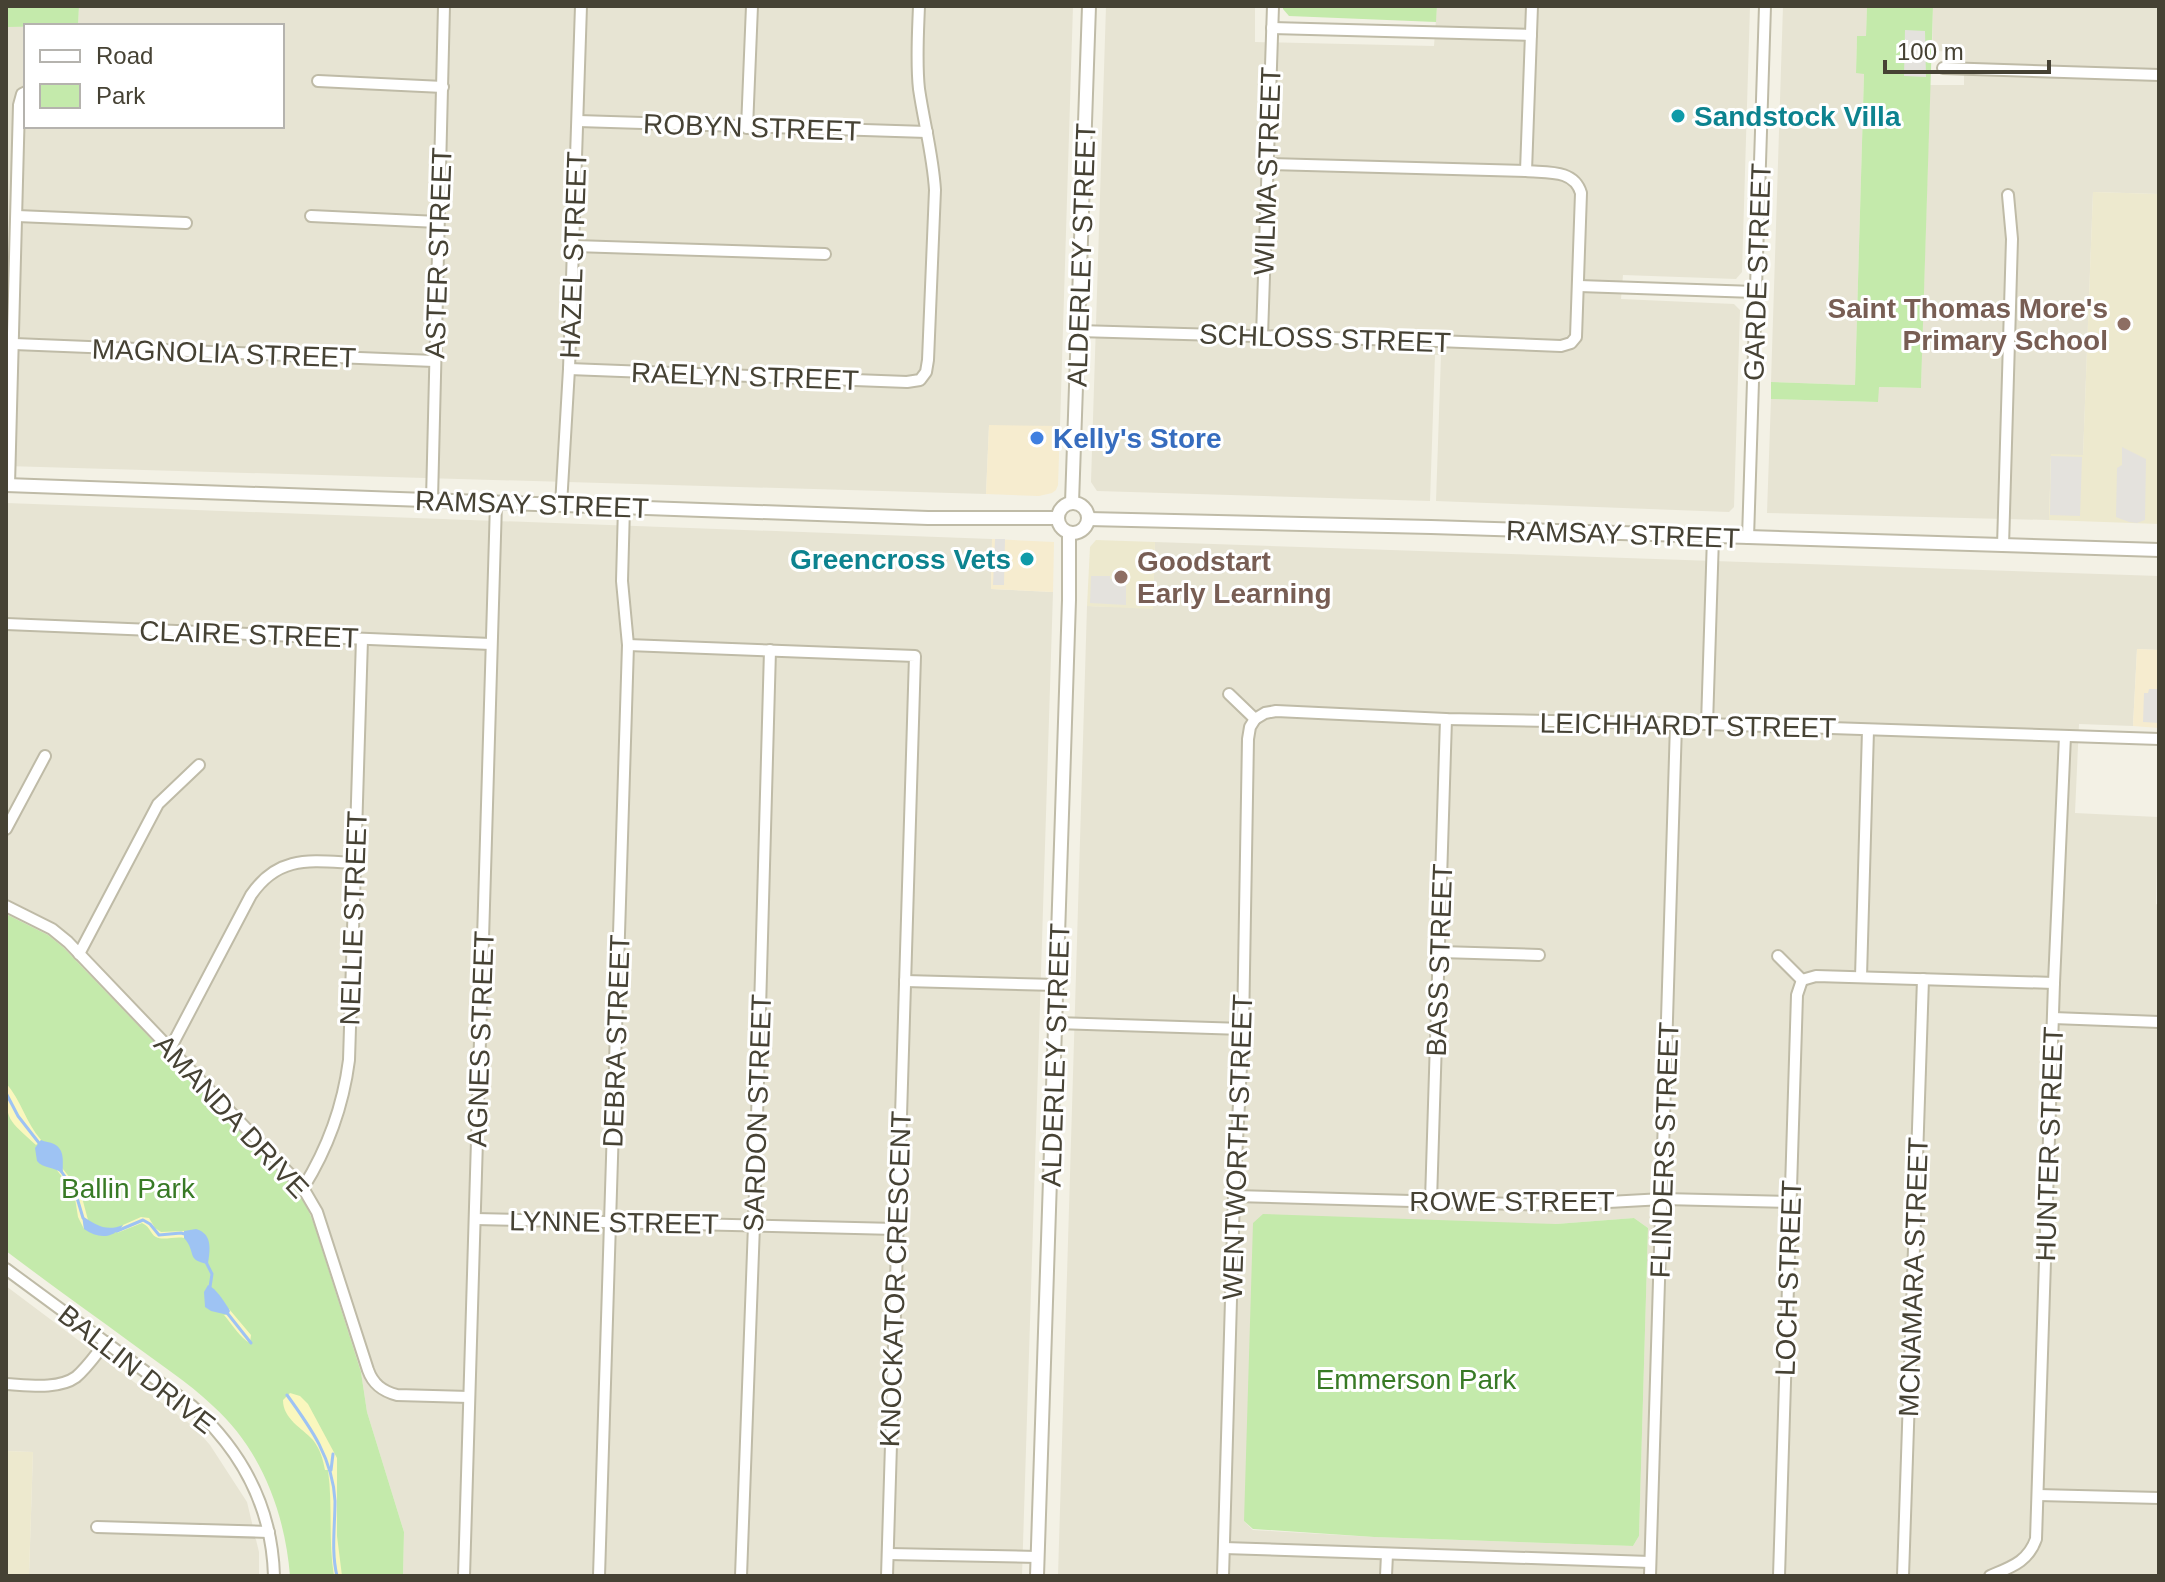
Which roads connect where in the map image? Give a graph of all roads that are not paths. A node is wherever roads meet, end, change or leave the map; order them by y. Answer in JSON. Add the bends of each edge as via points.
{"nodes":[{"id":1,"x":444,"y":6,"type":"edge"},
{"id":2,"x":581,"y":6,"type":"edge"},
{"id":3,"x":752,"y":6,"type":"edge"},
{"id":4,"x":919,"y":6,"type":"edge"},
{"id":5,"x":1089,"y":6,"type":"edge"},
{"id":6,"x":1273,"y":6,"type":"edge"},
{"id":7,"x":1532,"y":6,"type":"edge"},
{"id":8,"x":1765,"y":6,"type":"edge"},
{"id":9,"x":1272,"y":28,"type":"junction"},
{"id":10,"x":1531,"y":35,"type":"junction"},
{"id":11,"x":1943,"y":68,"type":"dead end"},
{"id":12,"x":2159,"y":75,"type":"edge"},
{"id":13,"x":318,"y":81,"type":"dead end"},
{"id":14,"x":443,"y":87,"type":"junction"},
{"id":15,"x":24,"y":93,"type":"edge"},
{"id":16,"x":578,"y":121,"type":"junction"},
{"id":17,"x":747,"y":128,"type":"junction"},
{"id":18,"x":927,"y":132,"type":"junction"},
{"id":19,"x":1268,"y":164,"type":"junction"},
{"id":20,"x":1526,"y":171,"type":"junction"},
{"id":21,"x":2008,"y":195,"type":"dead end"},
{"id":22,"x":17,"y":216,"type":"junction"},
{"id":23,"x":311,"y":216,"type":"dead end"},
{"id":24,"x":438,"y":222,"type":"junction"},
{"id":25,"x":186,"y":223,"type":"dead end"},
{"id":26,"x":574,"y":246,"type":"junction"},
{"id":27,"x":825,"y":254,"type":"dead end"},
{"id":28,"x":1579,"y":286,"type":"junction"},
{"id":29,"x":1755,"y":292,"type":"junction"},
{"id":30,"x":1078,"y":331,"type":"junction"},
{"id":31,"x":1262,"y":336,"type":"junction"},
{"id":32,"x":14,"y":344,"type":"junction"},
{"id":33,"x":434,"y":361,"type":"junction"},
{"id":34,"x":569,"y":369,"type":"junction"},
{"id":35,"x":7,"y":485,"type":"edge"},
{"id":36,"x":432,"y":500,"type":"junction"},
{"id":37,"x":496,"y":503,"type":"junction"},
{"id":38,"x":1072,"y":503,"type":"junction"},
{"id":39,"x":561,"y":505,"type":"junction"},
{"id":40,"x":624,"y":507,"type":"junction"},
{"id":41,"x":1057,"y":518,"type":"junction"},
{"id":42,"x":1088,"y":519,"type":"junction"},
{"id":43,"x":1069,"y":533,"type":"junction"},
{"id":44,"x":1713,"y":537,"type":"junction"},
{"id":45,"x":1748,"y":538,"type":"junction"},
{"id":46,"x":2003,"y":546,"type":"junction"},
{"id":47,"x":2159,"y":550,"type":"edge"},
{"id":48,"x":6,"y":624,"type":"edge"},
{"id":49,"x":362,"y":639,"type":"junction"},
{"id":50,"x":491,"y":644,"type":"junction"},
{"id":51,"x":924,"y":644,"type":"dead end"},
{"id":52,"x":628,"y":645,"type":"junction"},
{"id":53,"x":770,"y":650,"type":"junction"},
{"id":54,"x":915,"y":656,"type":"junction"},
{"id":55,"x":1229,"y":694,"type":"dead end"},
{"id":56,"x":1255,"y":719,"type":"junction"},
{"id":57,"x":1446,"y":719,"type":"junction"},
{"id":58,"x":1676,"y":724,"type":"junction"},
{"id":59,"x":1707,"y":724,"type":"junction"},
{"id":60,"x":1868,"y":730,"type":"junction"},
{"id":61,"x":2065,"y":736,"type":"junction"},
{"id":62,"x":2159,"y":739,"type":"edge"},
{"id":63,"x":45,"y":756,"type":"dead end"},
{"id":64,"x":199,"y":765,"type":"dead end"},
{"id":65,"x":6,"y":829,"type":"edge"},
{"id":66,"x":355,"y":863,"type":"junction"},
{"id":67,"x":6,"y":906,"type":"edge"},
{"id":68,"x":1440,"y":952,"type":"junction"},
{"id":69,"x":79,"y":954,"type":"junction"},
{"id":70,"x":1539,"y":955,"type":"dead end"},
{"id":71,"x":1778,"y":956,"type":"dead end"},
{"id":72,"x":1861,"y":977,"type":"junction"},
{"id":73,"x":1923,"y":979,"type":"junction"},
{"id":74,"x":1802,"y":980,"type":"junction"},
{"id":75,"x":905,"y":981,"type":"junction"},
{"id":76,"x":2054,"y":983,"type":"junction"},
{"id":77,"x":1057,"y":985,"type":"junction"},
{"id":78,"x":2053,"y":1018,"type":"junction"},
{"id":79,"x":2159,"y":1022,"type":"edge"},
{"id":80,"x":1056,"y":1023,"type":"junction"},
{"id":81,"x":1243,"y":1029,"type":"junction"},
{"id":82,"x":170,"y":1049,"type":"junction"},
{"id":83,"x":303,"y":1188,"type":"junction"},
{"id":84,"x":1234,"y":1196,"type":"junction"},
{"id":85,"x":1663,"y":1199,"type":"junction"},
{"id":86,"x":1431,"y":1201,"type":"junction"},
{"id":87,"x":1790,"y":1202,"type":"junction"},
{"id":88,"x":475,"y":1219,"type":"junction"},
{"id":89,"x":610,"y":1222,"type":"junction"},
{"id":90,"x":754,"y":1225,"type":"junction"},
{"id":91,"x":896,"y":1229,"type":"junction"},
{"id":92,"x":6,"y":1269,"type":"edge"},
{"id":93,"x":106,"y":1342,"type":"junction"},
{"id":94,"x":6,"y":1384,"type":"edge"},
{"id":95,"x":469,"y":1397,"type":"junction"},
{"id":96,"x":2038,"y":1495,"type":"junction"},
{"id":97,"x":2159,"y":1498,"type":"edge"},
{"id":98,"x":97,"y":1527,"type":"dead end"},
{"id":99,"x":269,"y":1532,"type":"junction"},
{"id":100,"x":1224,"y":1548,"type":"junction"},
{"id":101,"x":888,"y":1554,"type":"junction"},
{"id":102,"x":1387,"y":1554,"type":"junction"},
{"id":103,"x":1037,"y":1557,"type":"junction"},
{"id":104,"x":1650,"y":1562,"type":"junction"},
{"id":105,"x":274,"y":1576,"type":"edge"},
{"id":106,"x":464,"y":1576,"type":"edge"},
{"id":107,"x":599,"y":1576,"type":"edge"},
{"id":108,"x":741,"y":1576,"type":"edge"},
{"id":109,"x":887,"y":1576,"type":"edge"},
{"id":110,"x":1037,"y":1576,"type":"edge"},
{"id":111,"x":1223,"y":1576,"type":"edge"},
{"id":112,"x":1386,"y":1576,"type":"edge"},
{"id":113,"x":1650,"y":1576,"type":"edge"},
{"id":114,"x":1779,"y":1576,"type":"edge"},
{"id":115,"x":1903,"y":1576,"type":"edge"},
{"id":116,"x":1990,"y":1576,"type":"edge"}],
"edges":[{"from":1,"to":14,"type":"street","name":"ASTER STREET"},
{"from":2,"to":16,"type":"street","name":"HAZEL STREET"},
{"from":3,"to":17,"type":"street"},
{"from":4,"to":18,"type":"street","via":[[919,87]]},
{"from":5,"to":30,"type":"street","name":"ALDERLEY STREET"},
{"from":6,"to":9,"type":"street","name":"WILMA STREET"},
{"from":7,"to":10,"type":"street"},
{"from":8,"to":29,"type":"street","name":"GARDE STREET"},
{"from":9,"to":10,"type":"street"},
{"from":9,"to":19,"type":"street","name":"WILMA STREET"},
{"from":10,"to":20,"type":"street"},
{"from":11,"to":12,"type":"street"},
{"from":13,"to":14,"type":"street"},
{"from":14,"to":24,"type":"street","name":"ASTER STREET"},
{"from":15,"to":22,"type":"street","via":[[19,105]]},
{"from":16,"to":17,"type":"street","name":"ROBYN STREET"},
{"from":16,"to":26,"type":"street","name":"HAZEL STREET"},
{"from":17,"to":18,"type":"street","name":"ROBYN STREET"},
{"from":18,"to":34,"type":"street","name":"RAELYN STREET","via":[[935,190],[928,360],[920,380]]},
{"from":19,"to":20,"type":"street"},
{"from":19,"to":31,"type":"street","name":"WILMA STREET"},
{"from":20,"to":28,"type":"street","via":[[1567,175],[1581,193]]},
{"from":21,"to":46,"type":"street","via":[[2012,239]]},
{"from":22,"to":25,"type":"street"},
{"from":22,"to":32,"type":"street"},
{"from":23,"to":24,"type":"street"},
{"from":24,"to":33,"type":"street","name":"ASTER STREET"},
{"from":26,"to":27,"type":"street"},
{"from":26,"to":34,"type":"street","name":"HAZEL STREET"},
{"from":28,"to":29,"type":"street"},
{"from":28,"to":31,"type":"street","name":"SCHLOSS STREET","via":[[1577,332],[1571,343],[1561,346]]},
{"from":29,"to":45,"type":"street","name":"GARDE STREET"},
{"from":30,"to":31,"type":"street","name":"SCHLOSS STREET"},
{"from":30,"to":38,"type":"street","name":"ALDERLEY STREET"},
{"from":32,"to":33,"type":"street","name":"MAGNOLIA STREET"},
{"from":32,"to":35,"type":"street"},
{"from":33,"to":36,"type":"street","name":"ASTER STREET"},
{"from":34,"to":39,"type":"street","name":"HAZEL STREET"},
{"from":35,"to":36,"type":"street","name":"RAMSAY STREET"},
{"from":36,"to":37,"type":"street","name":"RAMSAY STREET"},
{"from":37,"to":39,"type":"street","name":"RAMSAY STREET"},
{"from":37,"to":50,"type":"street","name":"AGNES STREET"},
{"from":38,"to":41,"type":"street","via":[[1062,507]]},
{"from":38,"to":42,"type":"street","via":[[1084,508]]},
{"from":39,"to":40,"type":"street","name":"RAMSAY STREET"},
{"from":40,"to":41,"type":"street","name":"RAMSAY STREET"},
{"from":40,"to":52,"type":"street","name":"DEBRA STREET","via":[[622,581]]},
{"from":41,"to":43,"type":"street"},
{"from":42,"to":43,"type":"street","via":[[1083,530]]},
{"from":42,"to":44,"type":"street","name":"RAMSAY STREET"},
{"from":43,"to":77,"type":"street","name":"ALDERLEY STREET"},
{"from":44,"to":45,"type":"street","name":"RAMSAY STREET"},
{"from":44,"to":59,"type":"street"},
{"from":45,"to":46,"type":"street","name":"RAMSAY STREET"},
{"from":46,"to":47,"type":"street","name":"RAMSAY STREET"},
{"from":48,"to":49,"type":"street","name":"CLAIRE STREET"},
{"from":49,"to":50,"type":"street","name":"CLAIRE STREET"},
{"from":49,"to":66,"type":"street","name":"NELLIE STREET"},
{"from":50,"to":88,"type":"street","name":"AGNES STREET"},
{"from":51,"to":54,"type":"street"},
{"from":52,"to":53,"type":"street"},
{"from":52,"to":89,"type":"street","name":"DEBRA STREET"},
{"from":53,"to":54,"type":"street"},
{"from":53,"to":90,"type":"street","name":"SARDON STREET"},
{"from":54,"to":75,"type":"street","name":"KNOCKATOR CRESCENT"},
{"from":55,"to":56,"type":"street"},
{"from":56,"to":57,"type":"street","name":"LEICHHARDT STREET","via":[[1276,711]]},
{"from":56,"to":81,"type":"street","name":"WENTWORTH STREET","via":[[1248,739]]},
{"from":57,"to":58,"type":"street","name":"LEICHHARDT STREET"},
{"from":57,"to":68,"type":"street","name":"BASS STREET"},
{"from":58,"to":59,"type":"street","name":"LEICHHARDT STREET"},
{"from":58,"to":85,"type":"street","name":"FLINDERS STREET"},
{"from":59,"to":60,"type":"street","name":"LEICHHARDT STREET"},
{"from":60,"to":61,"type":"street","name":"LEICHHARDT STREET"},
{"from":60,"to":72,"type":"street"},
{"from":61,"to":62,"type":"street","name":"LEICHHARDT STREET"},
{"from":61,"to":76,"type":"street","name":"HUNTER STREET"},
{"from":63,"to":65,"type":"street"},
{"from":64,"to":69,"type":"street","via":[[158,804]]},
{"from":66,"to":82,"type":"street","via":[[294,863],[262,881]]},
{"from":66,"to":83,"type":"street","name":"NELLIE STREET","via":[[346,1080],[331,1136]]},
{"from":67,"to":69,"type":"street","name":"AMANDA DRIVE","via":[[52,929]]},
{"from":68,"to":70,"type":"street"},
{"from":68,"to":86,"type":"street","name":"BASS STREET"},
{"from":69,"to":82,"type":"street","name":"AMANDA DRIVE"},
{"from":71,"to":74,"type":"street"},
{"from":72,"to":73,"type":"street"},
{"from":72,"to":74,"type":"street"},
{"from":73,"to":76,"type":"street"},
{"from":73,"to":115,"type":"street","name":"MCNAMARA STREET"},
{"from":74,"to":87,"type":"street","name":"LOCH STREET","via":[[1797,995]]},
{"from":75,"to":77,"type":"street"},
{"from":75,"to":91,"type":"street","name":"KNOCKATOR CRESCENT"},
{"from":76,"to":78,"type":"street","name":"HUNTER STREET"},
{"from":77,"to":80,"type":"street","name":"ALDERLEY STREET"},
{"from":78,"to":79,"type":"street"},
{"from":78,"to":96,"type":"street","name":"HUNTER STREET"},
{"from":80,"to":81,"type":"street"},
{"from":80,"to":103,"type":"street","name":"ALDERLEY STREET"},
{"from":81,"to":84,"type":"street","name":"WENTWORTH STREET"},
{"from":82,"to":83,"type":"street","name":"AMANDA DRIVE"},
{"from":83,"to":95,"type":"street","name":"AMANDA DRIVE","via":[[317,1212],[373,1381],[397,1395]]},
{"from":84,"to":86,"type":"street","name":"ROWE STREET"},
{"from":84,"to":100,"type":"street","name":"WENTWORTH STREET"},
{"from":85,"to":86,"type":"street","name":"ROWE STREET","via":[[1554,1205]]},
{"from":85,"to":87,"type":"street","name":"ROWE STREET"},
{"from":85,"to":104,"type":"street","name":"FLINDERS STREET"},
{"from":87,"to":114,"type":"street","name":"LOCH STREET"},
{"from":88,"to":89,"type":"street","name":"LYNNE STREET"},
{"from":88,"to":95,"type":"street","name":"AGNES STREET"},
{"from":89,"to":90,"type":"street","name":"LYNNE STREET"},
{"from":89,"to":107,"type":"street","name":"DEBRA STREET"},
{"from":90,"to":91,"type":"street","name":"LYNNE STREET"},
{"from":90,"to":108,"type":"street","name":"SARDON STREET"},
{"from":91,"to":101,"type":"street","name":"KNOCKATOR CRESCENT"},
{"from":92,"to":93,"type":"street","name":"BALLIN DRIVE"},
{"from":93,"to":94,"type":"street","via":[[75,1377],[62,1383]]},
{"from":93,"to":99,"type":"street","name":"BALLIN DRIVE","via":[[217,1431],[248,1475]]},
{"from":95,"to":106,"type":"street","name":"AGNES STREET"},
{"from":96,"to":97,"type":"street"},
{"from":96,"to":116,"type":"street","name":"HUNTER STREET","via":[[2032,1551]]},
{"from":98,"to":99,"type":"street"},
{"from":99,"to":105,"type":"street","name":"BALLIN DRIVE"},
{"from":100,"to":102,"type":"street"},
{"from":100,"to":111,"type":"street","name":"WENTWORTH STREET"},
{"from":101,"to":103,"type":"street"},
{"from":101,"to":109,"type":"street","name":"KNOCKATOR CRESCENT"},
{"from":102,"to":104,"type":"street"},
{"from":102,"to":112,"type":"street"},
{"from":103,"to":110,"type":"street","name":"ALDERLEY STREET"},
{"from":104,"to":113,"type":"street","name":"FLINDERS STREET"}]}
